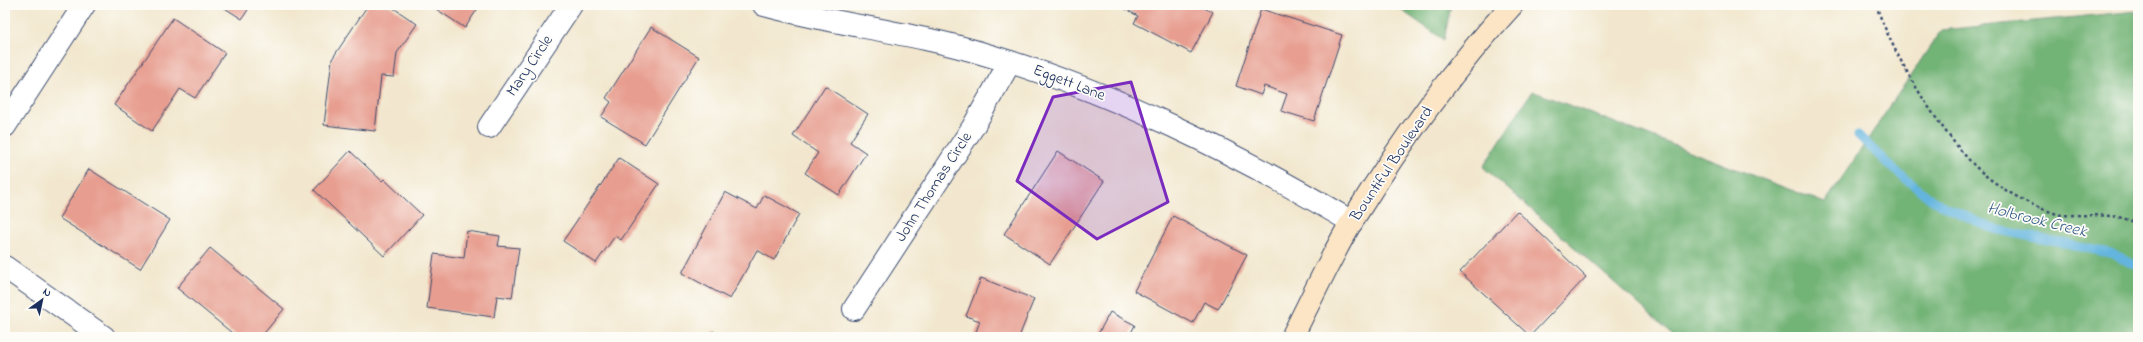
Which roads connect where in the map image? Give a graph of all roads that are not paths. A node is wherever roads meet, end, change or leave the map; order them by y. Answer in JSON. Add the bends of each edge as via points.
{"nodes":[{"id":1,"x":84,"y":5,"type":"edge"},
{"id":2,"x":571,"y":5,"type":"edge"},
{"id":3,"x":764,"y":5,"type":"edge"},
{"id":4,"x":1512,"y":5,"type":"edge"},
{"id":5,"x":1010,"y":62,"type":"junction"},
{"id":6,"x":5,"y":126,"type":"edge"},
{"id":7,"x":489,"y":127,"type":"dead end"},
{"id":8,"x":1352,"y":222,"type":"junction"},
{"id":9,"x":5,"y":267,"type":"edge"},
{"id":10,"x":854,"y":309,"type":"dead end"},
{"id":11,"x":104,"y":337,"type":"edge"},
{"id":12,"x":1292,"y":337,"type":"edge"}],
"edges":[{"from":1,"to":6,"type":"street"},
{"from":2,"to":7,"type":"street","name":"Mary Circle"},
{"from":3,"to":5,"type":"street","name":"Eggett Lane","via":[[803,16],[955,46]]},
{"from":4,"to":8,"type":"main road","name":"Bountiful Boulevard","via":[[1419,122]]},
{"from":5,"to":8,"type":"street","name":"Eggett Lane","via":[[1100,94],[1205,141]]},
{"from":5,"to":10,"type":"street","name":"John Thomas Circle","via":[[973,127]]},
{"from":8,"to":12,"type":"main road","name":"Bountiful Boulevard"},
{"from":9,"to":11,"type":"street"}]}
